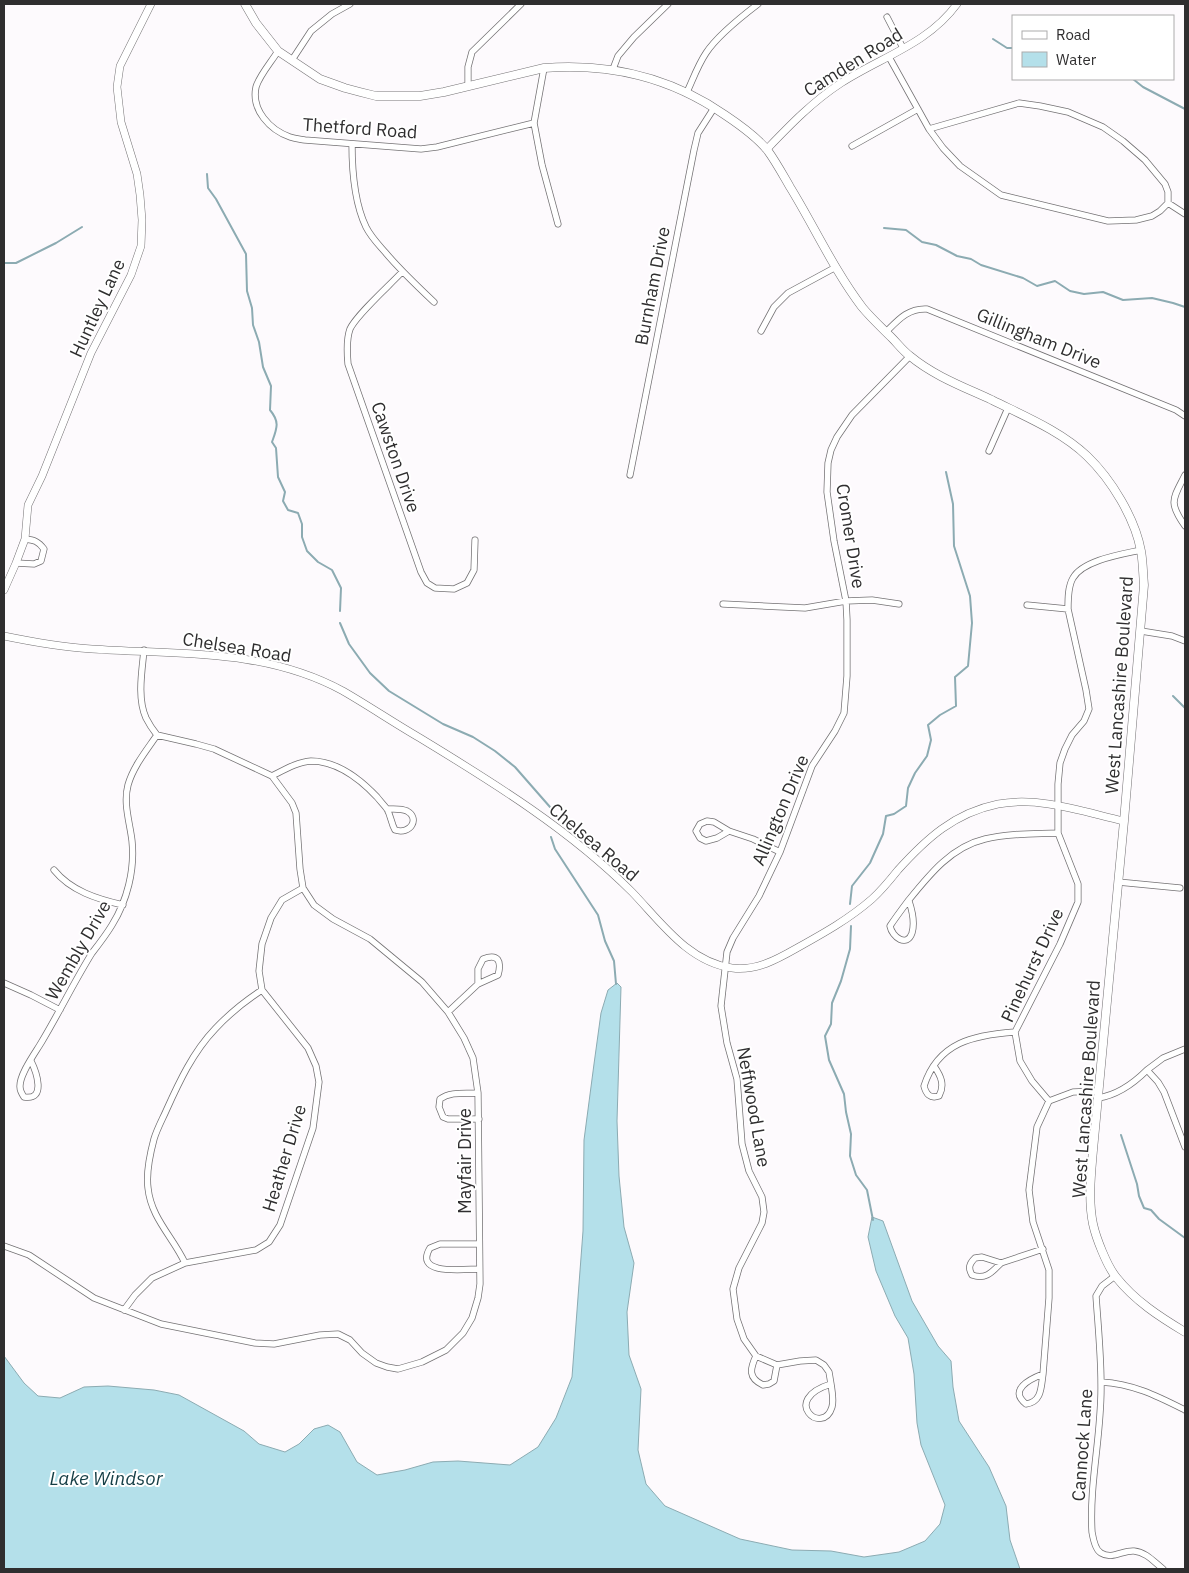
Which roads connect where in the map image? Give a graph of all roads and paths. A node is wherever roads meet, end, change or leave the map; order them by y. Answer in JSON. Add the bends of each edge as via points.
{"nodes":[{"id":1,"x":151,"y":4,"type":"edge"},
{"id":2,"x":245,"y":4,"type":"edge"},
{"id":3,"x":350,"y":4,"type":"edge"},
{"id":4,"x":521,"y":4,"type":"edge"},
{"id":5,"x":668,"y":4,"type":"edge"},
{"id":6,"x":758,"y":4,"type":"edge"},
{"id":7,"x":957,"y":4,"type":"edge"},
{"id":8,"x":887,"y":17,"type":"dead end"},
{"id":9,"x":903,"y":48,"type":"junction"},
{"id":10,"x":278,"y":51,"type":"junction"},
{"id":11,"x":889,"y":57,"type":"junction"},
{"id":12,"x":292,"y":60,"type":"junction"},
{"id":13,"x":544,"y":68,"type":"junction"},
{"id":14,"x":613,"y":69,"type":"junction"},
{"id":15,"x":468,"y":85,"type":"junction"},
{"id":16,"x":687,"y":92,"type":"junction"},
{"id":17,"x":714,"y":108,"type":"junction"},
{"id":18,"x":918,"y":109,"type":"junction"},
{"id":19,"x":534,"y":122,"type":"junction"},
{"id":20,"x":929,"y":129,"type":"junction"},
{"id":21,"x":352,"y":144,"type":"junction"},
{"id":22,"x":852,"y":146,"type":"dead end"},
{"id":23,"x":767,"y":149,"type":"junction"},
{"id":24,"x":1168,"y":203,"type":"junction"},
{"id":25,"x":1185,"y":214,"type":"edge"},
{"id":26,"x":558,"y":224,"type":"dead end"},
{"id":27,"x":836,"y":267,"type":"junction"},
{"id":28,"x":402,"y":272,"type":"junction"},
{"id":29,"x":434,"y":302,"type":"dead end"},
{"id":30,"x":761,"y":331,"type":"dead end"},
{"id":31,"x":886,"y":332,"type":"junction"},
{"id":32,"x":910,"y":356,"type":"junction"},
{"id":33,"x":1008,"y":408,"type":"junction"},
{"id":34,"x":1185,"y":416,"type":"edge"},
{"id":35,"x":989,"y":451,"type":"dead end"},
{"id":36,"x":630,"y":475,"type":"dead end"},
{"id":37,"x":1185,"y":475,"type":"edge"},
{"id":38,"x":1185,"y":526,"type":"edge"},
{"id":39,"x":25,"y":538,"type":"junction"},
{"id":40,"x":475,"y":540,"type":"dead end"},
{"id":41,"x":1141,"y":550,"type":"junction"},
{"id":42,"x":16,"y":563,"type":"junction"},
{"id":43,"x":4,"y":590,"type":"edge"},
{"id":44,"x":846,"y":600,"type":"junction"},
{"id":45,"x":723,"y":604,"type":"dead end"},
{"id":46,"x":899,"y":604,"type":"dead end"},
{"id":47,"x":1027,"y":605,"type":"dead end"},
{"id":48,"x":1068,"y":608,"type":"junction"},
{"id":49,"x":1140,"y":631,"type":"junction"},
{"id":50,"x":4,"y":636,"type":"edge"},
{"id":51,"x":1185,"y":641,"type":"edge"},
{"id":52,"x":144,"y":650,"type":"junction"},
{"id":53,"x":157,"y":735,"type":"junction"},
{"id":54,"x":272,"y":776,"type":"junction"},
{"id":55,"x":1057,"y":806,"type":"junction"},
{"id":56,"x":387,"y":809,"type":"junction"},
{"id":57,"x":1124,"y":821,"type":"junction"},
{"id":58,"x":729,"y":831,"type":"junction"},
{"id":59,"x":1058,"y":832,"type":"junction"},
{"id":60,"x":780,"y":852,"type":"junction"},
{"id":61,"x":54,"y":870,"type":"dead end"},
{"id":62,"x":1118,"y":882,"type":"junction"},
{"id":63,"x":303,"y":888,"type":"junction"},
{"id":64,"x":1180,"y":888,"type":"dead end"},
{"id":65,"x":909,"y":901,"type":"junction"},
{"id":66,"x":123,"y":905,"type":"junction"},
{"id":67,"x":725,"y":967,"type":"junction"},
{"id":68,"x":4,"y":984,"type":"edge"},
{"id":69,"x":478,"y":984,"type":"junction"},
{"id":70,"x":262,"y":990,"type":"junction"},
{"id":71,"x":60,"y":1010,"type":"junction"},
{"id":72,"x":448,"y":1012,"type":"junction"},
{"id":73,"x":1015,"y":1032,"type":"junction"},
{"id":74,"x":1185,"y":1049,"type":"edge"},
{"id":75,"x":31,"y":1061,"type":"junction"},
{"id":76,"x":934,"y":1066,"type":"junction"},
{"id":77,"x":1147,"y":1070,"type":"junction"},
{"id":78,"x":478,"y":1093,"type":"junction"},
{"id":79,"x":1098,"y":1094,"type":"junction"},
{"id":80,"x":1049,"y":1101,"type":"junction"},
{"id":81,"x":479,"y":1119,"type":"junction"},
{"id":82,"x":1185,"y":1147,"type":"edge"},
{"id":83,"x":480,"y":1244,"type":"junction"},
{"id":84,"x":4,"y":1246,"type":"edge"},
{"id":85,"x":1042,"y":1249,"type":"junction"},
{"id":86,"x":185,"y":1263,"type":"junction"},
{"id":87,"x":1001,"y":1263,"type":"junction"},
{"id":88,"x":479,"y":1269,"type":"junction"},
{"id":89,"x":1115,"y":1276,"type":"junction"},
{"id":90,"x":124,"y":1310,"type":"junction"},
{"id":91,"x":1185,"y":1332,"type":"edge"},
{"id":92,"x":756,"y":1356,"type":"junction"},
{"id":93,"x":777,"y":1365,"type":"junction"},
{"id":94,"x":1043,"y":1374,"type":"junction"},
{"id":95,"x":1102,"y":1382,"type":"junction"},
{"id":96,"x":831,"y":1384,"type":"junction"},
{"id":97,"x":1185,"y":1410,"type":"edge"},
{"id":98,"x":1163,"y":1569,"type":"edge"}],
"edges":[{"from":1,"to":39,"type":"street","name":"Huntley Lane","via":[[120,66],[117,87],[121,122],[137,174],[141,246],[132,275],[95,345],[28,505]]},
{"from":2,"to":10,"type":"main road","name":"West Lancashire Boulevard"},
{"from":3,"to":12,"type":"street","via":[[311,31]]},
{"from":4,"to":15,"type":"street","via":[[472,52]]},
{"from":5,"to":14,"type":"street","via":[[634,37],[618,56]]},
{"from":6,"to":16,"type":"street","via":[[707,51]]},
{"from":7,"to":9,"type":"street","name":"Camden Road","via":[[934,30]]},
{"from":8,"to":9,"type":"street"},
{"from":9,"to":11,"type":"street","name":"Camden Road"},
{"from":10,"to":12,"type":"main road","name":"West Lancashire Boulevard"},
{"from":10,"to":21,"type":"street","name":"Thetford Road","via":[[256,85],[254,99],[265,120],[290,138]]},
{"from":11,"to":18,"type":"street"},
{"from":11,"to":23,"type":"street","name":"Camden Road","via":[[812,104]]},
{"from":12,"to":15,"type":"main road","name":"West Lancashire Boulevard","via":[[320,79],[376,96],[420,96]]},
{"from":13,"to":14,"type":"main road","name":"West Lancashire Boulevard"},
{"from":13,"to":15,"type":"main road","name":"West Lancashire Boulevard"},
{"from":13,"to":19,"type":"street"},
{"from":14,"to":16,"type":"main road","name":"West Lancashire Boulevard"},
{"from":16,"to":17,"type":"main road","name":"West Lancashire Boulevard"},
{"from":17,"to":23,"type":"main road","name":"West Lancashire Boulevard"},
{"from":17,"to":36,"type":"street","name":"Burnham Drive","via":[[698,133]]},
{"from":18,"to":20,"type":"street"},
{"from":18,"to":22,"type":"street"},
{"from":19,"to":21,"type":"street","name":"Thetford Road","via":[[437,148]]},
{"from":19,"to":26,"type":"street"},
{"from":20,"to":24,"type":"street","via":[[951,158],[1001,195],[1108,221],[1152,216]]},
{"from":20,"to":24,"type":"street","via":[[1019,103],[1068,112],[1103,127],[1145,160],[1165,184]]},
{"from":21,"to":28,"type":"street","via":[[352,171],[366,226]]},
{"from":23,"to":27,"type":"main road","name":"West Lancashire Boulevard"},
{"from":24,"to":25,"type":"street"},
{"from":27,"to":30,"type":"street","via":[[788,293],[774,307]]},
{"from":27,"to":31,"type":"main road","name":"West Lancashire Boulevard","via":[[863,308]]},
{"from":28,"to":29,"type":"street"},
{"from":28,"to":40,"type":"street","name":"Cawston Drive","via":[[350,328],[348,364],[427,583],[436,588],[454,589],[467,583],[474,570]]},
{"from":31,"to":32,"type":"main road","name":"West Lancashire Boulevard"},
{"from":31,"to":34,"type":"street","name":"Gillingham Drive","via":[[910,311],[927,309]]},
{"from":32,"to":33,"type":"main road","name":"West Lancashire Boulevard","via":[[940,376]]},
{"from":32,"to":44,"type":"street","name":"Cromer Drive","via":[[852,415],[837,437],[830,456],[827,492]]},
{"from":33,"to":35,"type":"street"},
{"from":33,"to":41,"type":"main road","name":"West Lancashire Boulevard","via":[[1064,438],[1092,461],[1121,501]]},
{"from":37,"to":38,"type":"street","via":[[1174,495],[1178,516]]},
{"from":39,"to":42,"type":"street","name":"Huntley Lane"},
{"from":39,"to":42,"type":"street","via":[[39,543],[44,549],[41,561]]},
{"from":41,"to":48,"type":"street","via":[[1108,557],[1078,572],[1073,578]]},
{"from":41,"to":49,"type":"main road","name":"West Lancashire Boulevard","via":[[1144,585]]},
{"from":42,"to":43,"type":"street","name":"Huntley Lane"},
{"from":44,"to":45,"type":"street","via":[[805,608]]},
{"from":44,"to":46,"type":"street"},
{"from":44,"to":60,"type":"street","name":"Allington Drive","via":[[844,713],[812,766]]},
{"from":47,"to":48,"type":"street"},
{"from":48,"to":55,"type":"street","name":"Pinehurst Drive","via":[[1089,709],[1060,763]]},
{"from":49,"to":51,"type":"street"},
{"from":49,"to":57,"type":"main road","name":"West Lancashire Boulevard"},
{"from":50,"to":52,"type":"street","name":"Chelsea Road","via":[[91,649]]},
{"from":52,"to":53,"type":"street","via":[[142,704]]},
{"from":52,"to":67,"type":"street","name":"Chelsea Road","via":[[258,661],[304,673],[343,691],[464,765],[558,829],[607,868],[677,940],[699,957]]},
{"from":53,"to":54,"type":"street","name":"Mayfair Drive","via":[[214,749]]},
{"from":53,"to":66,"type":"street","name":"Wembly Drive","via":[[128,784],[132,866]]},
{"from":54,"to":56,"type":"street","via":[[299,763],[311,761],[333,765],[363,782]]},
{"from":54,"to":63,"type":"street","name":"Mayfair Drive","via":[[296,814]]},
{"from":55,"to":57,"type":"street","name":"Chelsea Road"},
{"from":55,"to":59,"type":"street","name":"Pinehurst Drive"},
{"from":55,"to":67,"type":"street","name":"Chelsea Road","via":[[1028,802],[998,804],[971,812],[941,828],[918,848],[875,897],[844,921],[756,968]]},
{"from":56,"to":56,"type":"street","via":[[395,830],[401,832],[412,826],[413,820],[405,809]]},
{"from":57,"to":62,"type":"main road","name":"West Lancashire Boulevard"},
{"from":58,"to":58,"type":"street","via":[[707,821],[696,831],[706,841]]},
{"from":58,"to":60,"type":"street"},
{"from":59,"to":65,"type":"street","via":[[999,836],[968,845],[945,860]]},
{"from":59,"to":73,"type":"street","name":"Pinehurst Drive","via":[[1078,884],[1078,902]]},
{"from":60,"to":67,"type":"street","name":"Allington Drive","via":[[759,896],[733,938]]},
{"from":61,"to":66,"type":"street","via":[[63,881],[78,890],[100,900]]},
{"from":62,"to":64,"type":"street"},
{"from":62,"to":79,"type":"main road","name":"West Lancashire Boulevard"},
{"from":63,"to":70,"type":"street","via":[[282,900],[271,918],[262,944],[259,971]]},
{"from":63,"to":72,"type":"street","name":"Mayfair Drive","via":[[314,905],[370,939],[422,982]]},
{"from":65,"to":65,"type":"street","via":[[890,926],[896,938],[903,940],[912,933]]},
{"from":66,"to":71,"type":"street","name":"Wembly Drive"},
{"from":67,"to":92,"type":"street","name":"Neffwood Lane","via":[[721,1006],[737,1079],[742,1144],[764,1212],[733,1289],[744,1339]]},
{"from":68,"to":71,"type":"street"},
{"from":69,"to":69,"type":"street","via":[[498,975],[499,961],[494,957],[483,959],[478,969]]},
{"from":69,"to":72,"type":"street"},
{"from":70,"to":86,"type":"street","via":[[214,1029],[200,1048],[179,1082],[154,1138],[148,1168],[152,1208]]},
{"from":70,"to":86,"type":"street","name":"Heather Drive","via":[[308,1048],[316,1066],[319,1082],[313,1128],[280,1225],[268,1242],[256,1250],[237,1255]]},
{"from":71,"to":75,"type":"street","name":"Wembly Drive"},
{"from":72,"to":78,"type":"street","name":"Mayfair Drive","via":[[473,1058]]},
{"from":73,"to":76,"type":"street","via":[[986,1034],[963,1041],[947,1051]]},
{"from":73,"to":80,"type":"street","name":"Pinehurst Drive","via":[[1020,1061]]},
{"from":74,"to":77,"type":"street","via":[[1163,1058]]},
{"from":75,"to":75,"type":"street","name":"Wembly Drive","via":[[38,1087],[35,1095],[29,1098],[24,1097],[20,1086]]},
{"from":76,"to":76,"type":"street","via":[[924,1086],[925,1092],[935,1098],[939,1096],[942,1084]]},
{"from":77,"to":79,"type":"street","via":[[1128,1087],[1104,1097]]},
{"from":77,"to":82,"type":"street","via":[[1164,1092]]},
{"from":78,"to":81,"type":"street","name":"Mayfair Drive"},
{"from":78,"to":81,"type":"street","via":[[450,1094],[440,1099],[438,1107],[443,1117],[448,1119]]},
{"from":79,"to":80,"type":"street","via":[[1073,1092]]},
{"from":79,"to":89,"type":"main road","name":"West Lancashire Boulevard","via":[[1090,1188],[1093,1224]]},
{"from":80,"to":85,"type":"street","via":[[1037,1127],[1029,1190],[1033,1222]]},
{"from":81,"to":83,"type":"street","name":"Mayfair Drive"},
{"from":83,"to":88,"type":"street","name":"Mayfair Drive"},
{"from":83,"to":88,"type":"street","via":[[440,1244],[430,1248],[426,1258],[431,1266],[440,1269]]},
{"from":84,"to":90,"type":"street","name":"Mayfair Drive","via":[[29,1255],[94,1298]]},
{"from":85,"to":87,"type":"street"},
{"from":85,"to":94,"type":"street","via":[[1048,1270],[1049,1298]]},
{"from":86,"to":90,"type":"street","name":"Heather Drive","via":[[152,1278]]},
{"from":87,"to":87,"type":"street","via":[[975,1258],[970,1262],[969,1270],[972,1275],[987,1276]]},
{"from":88,"to":90,"type":"street","name":"Mayfair Drive","via":[[478,1298],[463,1333],[446,1350],[398,1370],[376,1363],[350,1340],[338,1334],[274,1344],[255,1343],[161,1324]]},
{"from":89,"to":91,"type":"main road","name":"West Lancashire Boulevard","via":[[1145,1306]]},
{"from":89,"to":95,"type":"street","name":"Cannock Lane","via":[[1102,1286],[1096,1296]]},
{"from":92,"to":93,"type":"street"},
{"from":92,"to":93,"type":"street","via":[[751,1369],[753,1378],[763,1386],[774,1381]]},
{"from":93,"to":96,"type":"street","via":[[816,1360],[830,1372]]},
{"from":94,"to":94,"type":"street","via":[[1021,1388],[1019,1395],[1026,1404],[1038,1399]]},
{"from":95,"to":97,"type":"street","via":[[1137,1388]]},
{"from":95,"to":98,"type":"street","name":"Cannock Lane","via":[[1092,1505],[1092,1534],[1096,1548],[1101,1553],[1115,1556],[1134,1551],[1149,1556]]},
{"from":96,"to":96,"type":"street","via":[[814,1390],[808,1397],[806,1406],[811,1417],[825,1417],[830,1412]]}]}
